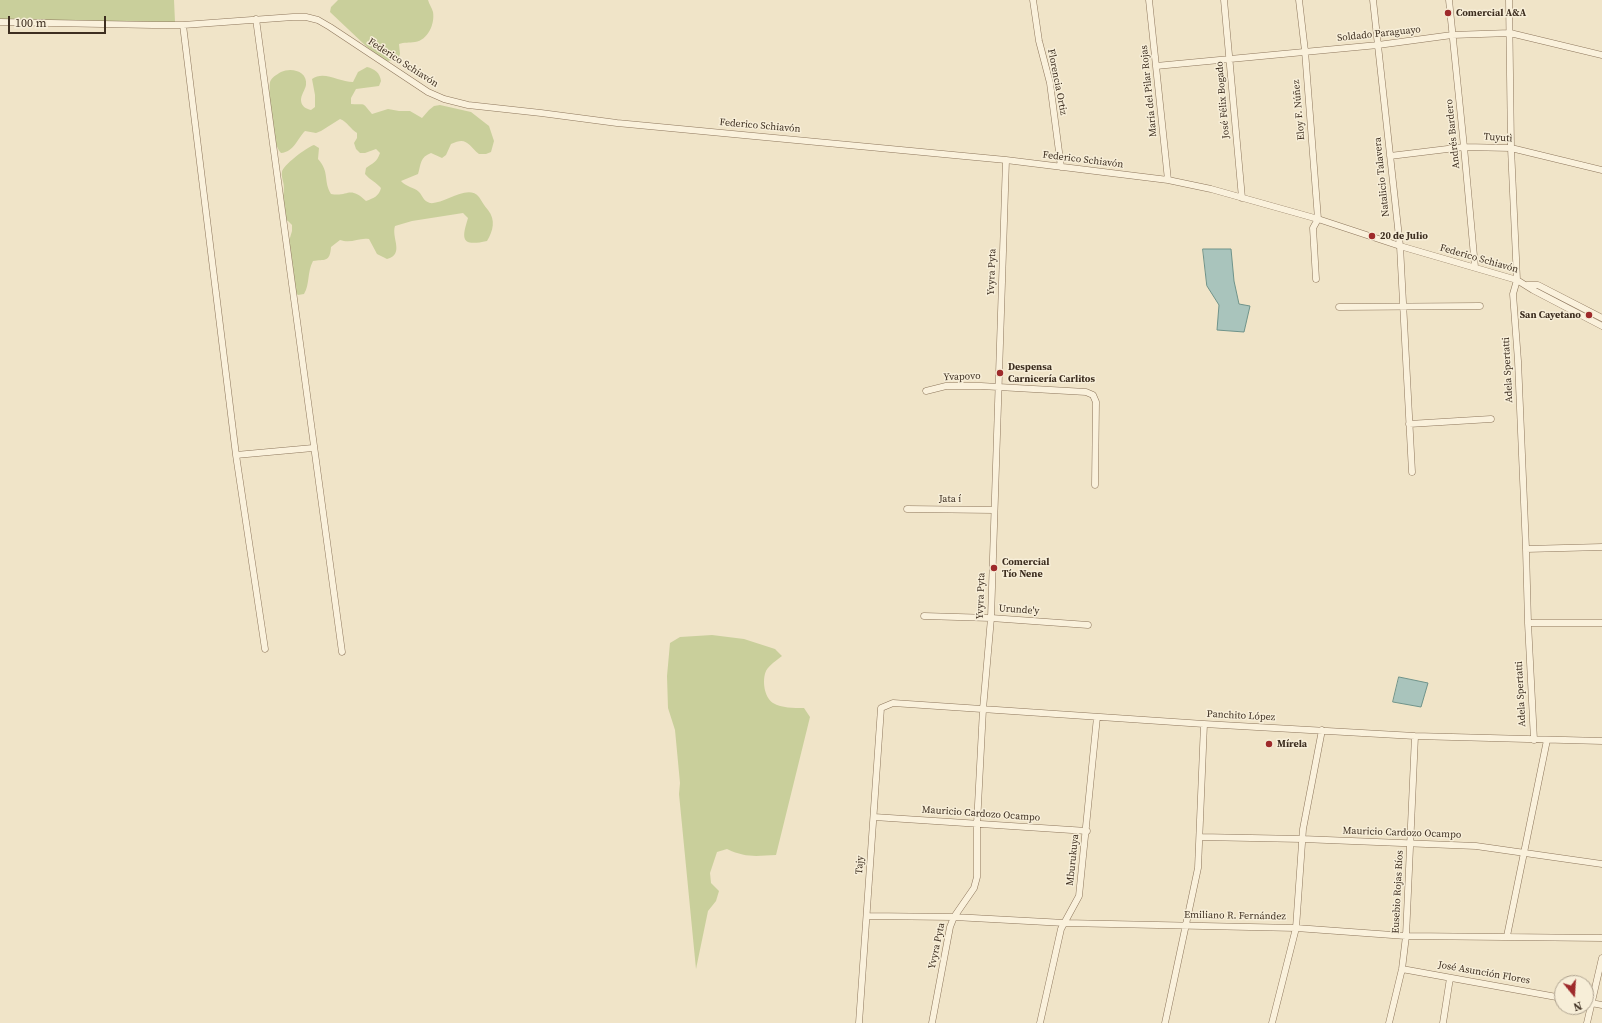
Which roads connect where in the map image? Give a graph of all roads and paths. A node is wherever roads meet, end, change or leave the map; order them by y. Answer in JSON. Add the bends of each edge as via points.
{"nodes":[{"id":1,"x":1033,"y":0,"type":"edge"},
{"id":2,"x":1149,"y":0,"type":"edge"},
{"id":3,"x":1224,"y":0,"type":"edge"},
{"id":4,"x":1299,"y":0,"type":"edge"},
{"id":5,"x":1373,"y":0,"type":"edge"},
{"id":6,"x":1449,"y":0,"type":"edge"},
{"id":7,"x":1510,"y":0,"type":"edge"},
{"id":8,"x":256,"y":19,"type":"junction"},
{"id":9,"x":0,"y":22,"type":"edge"},
{"id":10,"x":183,"y":25,"type":"junction"},
{"id":11,"x":1510,"y":33,"type":"junction"},
{"id":12,"x":1452,"y":35,"type":"junction"},
{"id":13,"x":1378,"y":45,"type":"junction"},
{"id":14,"x":1305,"y":51,"type":"junction"},
{"id":15,"x":1602,"y":55,"type":"edge"},
{"id":16,"x":1230,"y":59,"type":"junction"},
{"id":17,"x":1156,"y":66,"type":"junction"},
{"id":18,"x":1464,"y":147,"type":"junction"},
{"id":19,"x":1512,"y":148,"type":"junction"},
{"id":20,"x":1390,"y":156,"type":"junction"},
{"id":21,"x":1006,"y":160,"type":"junction"},
{"id":22,"x":1061,"y":167,"type":"junction"},
{"id":23,"x":1602,"y":170,"type":"edge"},
{"id":24,"x":1168,"y":180,"type":"junction"},
{"id":25,"x":1242,"y":198,"type":"junction"},
{"id":26,"x":1318,"y":219,"type":"junction"},
{"id":27,"x":1400,"y":246,"type":"junction"},
{"id":28,"x":1475,"y":267,"type":"junction"},
{"id":29,"x":1316,"y":279,"type":"dead end"},
{"id":30,"x":1517,"y":280,"type":"junction"},
{"id":31,"x":1527,"y":285,"type":"junction"},
{"id":32,"x":1480,"y":306,"type":"dead end"},
{"id":33,"x":1339,"y":307,"type":"dead end"},
{"id":34,"x":1403,"y":307,"type":"junction"},
{"id":35,"x":1602,"y":318,"type":"edge"},
{"id":36,"x":1602,"y":326,"type":"edge"},
{"id":37,"x":998,"y":387,"type":"junction"},
{"id":38,"x":926,"y":391,"type":"dead end"},
{"id":39,"x":1491,"y":418,"type":"dead end"},
{"id":40,"x":1409,"y":424,"type":"junction"},
{"id":41,"x":313,"y":448,"type":"junction"},
{"id":42,"x":236,"y":456,"type":"junction"},
{"id":43,"x":1412,"y":472,"type":"dead end"},
{"id":44,"x":1095,"y":485,"type":"dead end"},
{"id":45,"x":906,"y":509,"type":"dead end"},
{"id":46,"x":994,"y":510,"type":"junction"},
{"id":47,"x":1602,"y":548,"type":"edge"},
{"id":48,"x":1526,"y":549,"type":"junction"},
{"id":49,"x":924,"y":616,"type":"dead end"},
{"id":50,"x":991,"y":618,"type":"junction"},
{"id":51,"x":1528,"y":623,"type":"junction"},
{"id":52,"x":1602,"y":623,"type":"edge"},
{"id":53,"x":1088,"y":625,"type":"dead end"},
{"id":54,"x":265,"y":649,"type":"dead end"},
{"id":55,"x":342,"y":652,"type":"dead end"},
{"id":56,"x":881,"y":708,"type":"joint"},
{"id":57,"x":983,"y":709,"type":"junction"},
{"id":58,"x":1097,"y":717,"type":"junction"},
{"id":59,"x":1204,"y":724,"type":"junction"},
{"id":60,"x":1322,"y":730,"type":"junction"},
{"id":61,"x":1416,"y":736,"type":"junction"},
{"id":62,"x":1534,"y":740,"type":"junction"},
{"id":63,"x":1547,"y":740,"type":"junction"},
{"id":64,"x":1602,"y":741,"type":"edge"},
{"id":65,"x":874,"y":817,"type":"junction"},
{"id":66,"x":977,"y":824,"type":"junction"},
{"id":67,"x":1087,"y":831,"type":"junction"},
{"id":68,"x":1200,"y":837,"type":"junction"},
{"id":69,"x":1302,"y":839,"type":"junction"},
{"id":70,"x":1410,"y":844,"type":"junction"},
{"id":71,"x":1523,"y":852,"type":"junction"},
{"id":72,"x":1602,"y":864,"type":"edge"},
{"id":73,"x":867,"y":916,"type":"junction"},
{"id":74,"x":954,"y":918,"type":"junction"},
{"id":75,"x":1065,"y":923,"type":"junction"},
{"id":76,"x":1186,"y":925,"type":"junction"},
{"id":77,"x":1296,"y":928,"type":"junction"},
{"id":78,"x":1406,"y":936,"type":"junction"},
{"id":79,"x":1507,"y":936,"type":"junction"},
{"id":80,"x":1602,"y":938,"type":"edge"},
{"id":81,"x":1602,"y":958,"type":"edge"},
{"id":82,"x":1402,"y":968,"type":"junction"},
{"id":83,"x":1450,"y":978,"type":"junction"},
{"id":84,"x":1594,"y":986,"type":"edge"},
{"id":85,"x":1554,"y":997,"type":"edge"},
{"id":86,"x":859,"y":1023,"type":"edge"},
{"id":87,"x":932,"y":1023,"type":"edge"},
{"id":88,"x":1040,"y":1023,"type":"edge"},
{"id":89,"x":1166,"y":1023,"type":"edge"},
{"id":90,"x":1272,"y":1023,"type":"edge"},
{"id":91,"x":1389,"y":1023,"type":"edge"},
{"id":92,"x":1442,"y":1023,"type":"edge"}],
"edges":[{"from":1,"to":22,"type":"street","name":"Florencia Ortiz","via":[[1039,41],[1050,83]]},
{"from":2,"to":17,"type":"street","name":"María del Pilar Rojas"},
{"from":3,"to":16,"type":"street","name":"José Félix Bogado"},
{"from":4,"to":14,"type":"street","name":"Eloy F. Núñez"},
{"from":5,"to":13,"type":"street","name":"Natalicio Talavera"},
{"from":6,"to":12,"type":"street","name":"Andrés Bardero"},
{"from":7,"to":11,"type":"street","name":"Adela Spertatti"},
{"from":8,"to":10,"type":"street","name":"Federico Schiavón"},
{"from":8,"to":21,"type":"street","name":"Federico Schiavón","via":[[300,17],[318,20],[428,92],[468,106],[617,123]]},
{"from":8,"to":41,"type":"street"},
{"from":9,"to":10,"type":"street","name":"Federico Schiavón"},
{"from":10,"to":42,"type":"street"},
{"from":11,"to":12,"type":"street","name":"Soldado Paraguayo"},
{"from":11,"to":15,"type":"street","name":"Soldado Paraguayo"},
{"from":11,"to":19,"type":"street","name":"Adela Spertatti"},
{"from":12,"to":13,"type":"street","name":"Soldado Paraguayo"},
{"from":12,"to":18,"type":"street","name":"Andrés Bardero"},
{"from":13,"to":14,"type":"street","name":"Soldado Paraguayo"},
{"from":13,"to":20,"type":"street","name":"Natalicio Talavera"},
{"from":14,"to":16,"type":"street","name":"Soldado Paraguayo"},
{"from":14,"to":26,"type":"street","name":"Eloy F. Núñez"},
{"from":16,"to":17,"type":"street","name":"Soldado Paraguayo"},
{"from":16,"to":25,"type":"street","name":"José Félix Bogado"},
{"from":17,"to":24,"type":"street","name":"María del Pilar Rojas"},
{"from":18,"to":19,"type":"street","name":"Tuyutì"},
{"from":18,"to":20,"type":"street","name":"Tuyutì"},
{"from":18,"to":28,"type":"street","name":"Andrés Bardero"},
{"from":19,"to":23,"type":"street","name":"Tuyutì"},
{"from":19,"to":30,"type":"street","name":"Adela Spertatti"},
{"from":20,"to":27,"type":"street","name":"Natalicio Talavera"},
{"from":21,"to":22,"type":"street","name":"Federico Schiavón"},
{"from":21,"to":37,"type":"street","name":"Yvyra Pyta"},
{"from":22,"to":24,"type":"street","name":"Federico Schiavón"},
{"from":24,"to":25,"type":"street","name":"Federico Schiavón"},
{"from":25,"to":26,"type":"street","name":"Federico Schiavón"},
{"from":26,"to":27,"type":"street","name":"Federico Schiavón"},
{"from":26,"to":29,"type":"street","name":"Eloy F. Núñez","via":[[1313,228]]},
{"from":27,"to":28,"type":"street","name":"Federico Schiavón"},
{"from":27,"to":34,"type":"street","name":"Natalicio Talavera"},
{"from":28,"to":30,"type":"street","name":"Federico Schiavón"},
{"from":30,"to":31,"type":"street","name":"Federico Schiavón"},
{"from":30,"to":48,"type":"street","name":"Adela Spertatti","via":[[1513,294]]},
{"from":31,"to":35,"type":"street","name":"Federico Schiavón","via":[[1538,285]]},
{"from":31,"to":36,"type":"street","name":"Federico Schiavón"},
{"from":32,"to":34,"type":"street"},
{"from":33,"to":34,"type":"street"},
{"from":34,"to":40,"type":"street","name":"Natalicio Talavera"},
{"from":37,"to":38,"type":"street","name":"Yvapovo","via":[[946,386]]},
{"from":37,"to":44,"type":"street","name":"Yvapovo","via":[[1086,392],[1093,395],[1096,402]]},
{"from":37,"to":46,"type":"street","name":"Yvyra Pyta"},
{"from":39,"to":40,"type":"street"},
{"from":40,"to":43,"type":"street","name":"Natalicio Talavera"},
{"from":41,"to":42,"type":"street"},
{"from":41,"to":55,"type":"street"},
{"from":42,"to":54,"type":"street"},
{"from":45,"to":46,"type":"street","name":"Jata í"},
{"from":46,"to":50,"type":"street","name":"Yvyra Pyta"},
{"from":47,"to":48,"type":"street"},
{"from":48,"to":51,"type":"street","name":"Adela Spertatti"},
{"from":49,"to":50,"type":"street","name":"Urunde'y"},
{"from":50,"to":53,"type":"street","name":"Urunde'y"},
{"from":50,"to":57,"type":"street","name":"Yvyra Pyta"},
{"from":51,"to":52,"type":"street"},
{"from":51,"to":62,"type":"street","name":"Adela Spertatti"},
{"from":56,"to":57,"type":"street","name":"Panchito López","via":[[892,703]]},
{"from":56,"to":65,"type":"street","name":"Tajy"},
{"from":57,"to":58,"type":"street","name":"Panchito López"},
{"from":57,"to":66,"type":"street","name":"Yvyra Pyta"},
{"from":58,"to":59,"type":"street","name":"Panchito López"},
{"from":58,"to":67,"type":"street","name":"Mburukuya"},
{"from":59,"to":60,"type":"street","name":"Panchito López"},
{"from":59,"to":68,"type":"street"},
{"from":60,"to":61,"type":"street","name":"Panchito López"},
{"from":60,"to":69,"type":"street"},
{"from":61,"to":62,"type":"street","name":"Panchito López"},
{"from":61,"to":70,"type":"street","name":"Eusebio Rojas Ríos"},
{"from":62,"to":63,"type":"street","name":"Panchito López"},
{"from":63,"to":64,"type":"street","name":"Panchito López"},
{"from":63,"to":71,"type":"street"},
{"from":65,"to":66,"type":"street","name":"Mauricio Cardozo Ocampo"},
{"from":65,"to":73,"type":"street","name":"Tajy"},
{"from":66,"to":67,"type":"street","name":"Mauricio Cardozo Ocampo"},
{"from":66,"to":74,"type":"street","name":"Yvyra Pyta","via":[[976,883]]},
{"from":67,"to":75,"type":"street","name":"Mburukuya","via":[[1079,896]]},
{"from":68,"to":69,"type":"street","name":"Mauricio Cardozo Ocampo"},
{"from":68,"to":76,"type":"street","via":[[1198,868]]},
{"from":69,"to":70,"type":"street","name":"Mauricio Cardozo Ocampo"},
{"from":69,"to":77,"type":"street"},
{"from":70,"to":71,"type":"street","name":"Mauricio Cardozo Ocampo","via":[[1476,846]]},
{"from":70,"to":78,"type":"street","name":"Eusebio Rojas Ríos"},
{"from":71,"to":72,"type":"street","name":"Mauricio Cardozo Ocampo"},
{"from":71,"to":79,"type":"street"},
{"from":73,"to":74,"type":"street","name":"Emiliano R. Fernández"},
{"from":73,"to":86,"type":"street","name":"Tajy"},
{"from":74,"to":75,"type":"street","name":"Emiliano R. Fernández"},
{"from":74,"to":87,"type":"street","name":"Yvyra Pyta"},
{"from":75,"to":76,"type":"street","name":"Emiliano R. Fernández"},
{"from":75,"to":88,"type":"street","name":"Mburukuya","via":[[1061,930]]},
{"from":76,"to":77,"type":"street","name":"Emiliano R. Fernández"},
{"from":76,"to":89,"type":"street"},
{"from":77,"to":78,"type":"street","name":"Emiliano R. Fernández"},
{"from":77,"to":90,"type":"street"},
{"from":78,"to":79,"type":"street","name":"Emiliano R. Fernández"},
{"from":78,"to":82,"type":"street","name":"Eusebio Rojas Ríos"},
{"from":79,"to":80,"type":"street","name":"Emiliano R. Fernández"},
{"from":81,"to":84,"type":"street"},
{"from":82,"to":83,"type":"street","name":"José Asunción Flores"},
{"from":82,"to":91,"type":"street","name":"Eusebio Rojas Ríos"},
{"from":83,"to":85,"type":"street","name":"José Asunción Flores"},
{"from":83,"to":92,"type":"street"}]}
